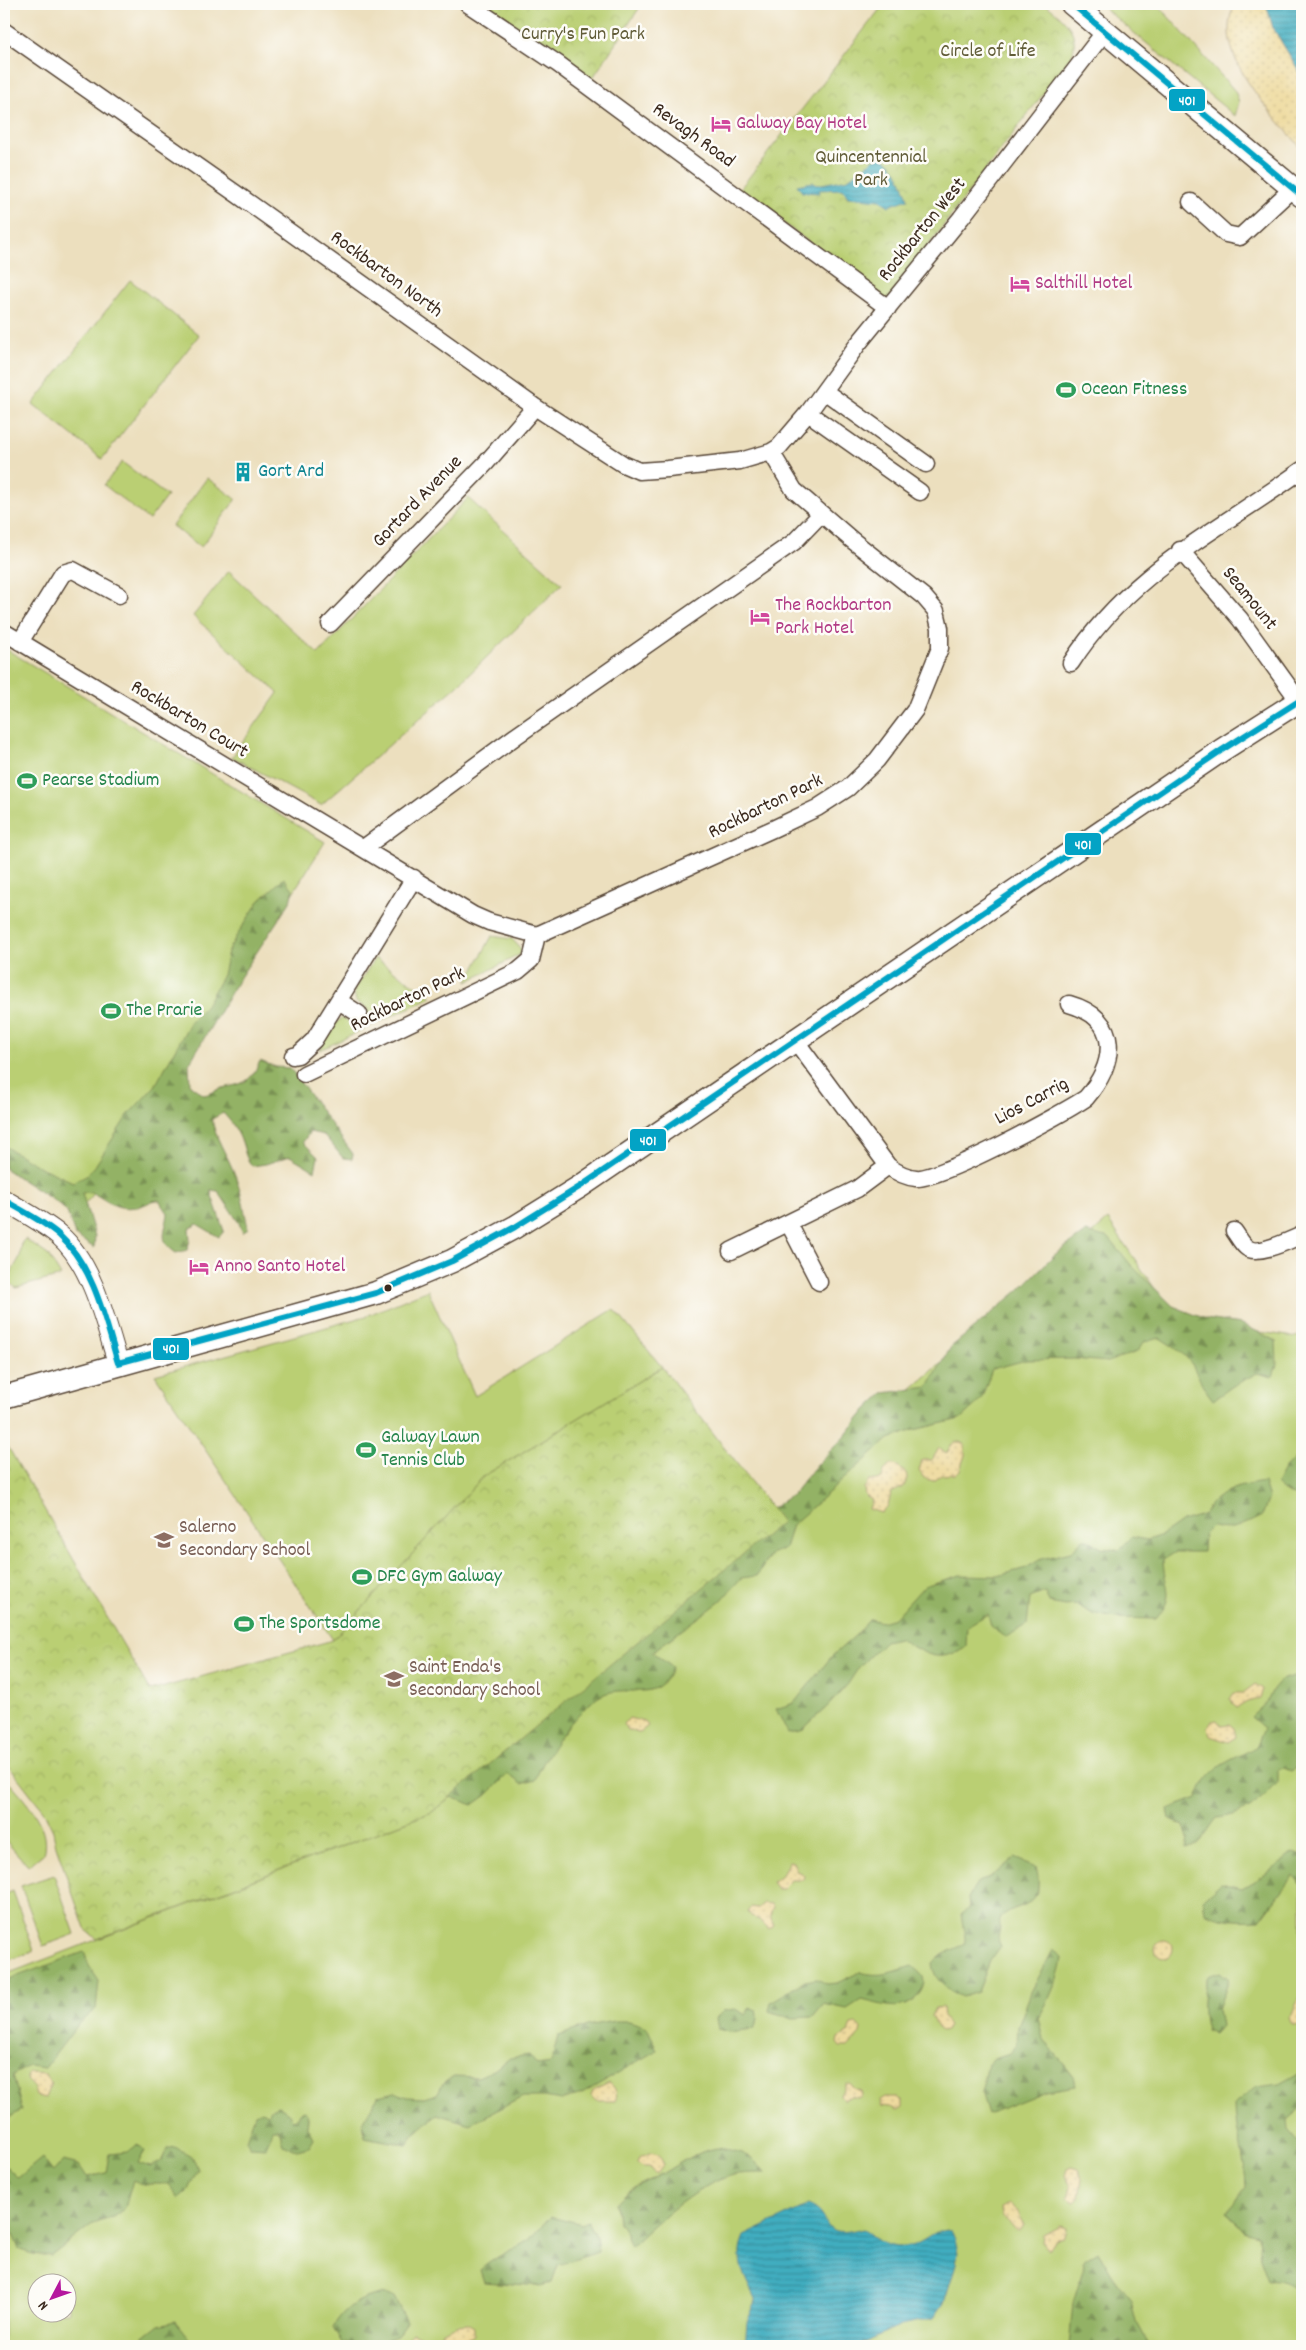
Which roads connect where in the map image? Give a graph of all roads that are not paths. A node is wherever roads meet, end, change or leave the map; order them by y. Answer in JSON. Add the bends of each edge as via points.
{"nodes":[{"id":1,"x":468,"y":4,"type":"edge"},
{"id":2,"x":1072,"y":4,"type":"edge"},
{"id":3,"x":1106,"y":30,"type":"junction"},
{"id":4,"x":4,"y":31,"type":"edge"},
{"id":5,"x":1297,"y":192,"type":"edge"},
{"id":6,"x":1191,"y":202,"type":"dead end"},
{"id":7,"x":888,"y":308,"type":"junction"},
{"id":8,"x":824,"y":392,"type":"junction"},
{"id":9,"x":535,"y":407,"type":"junction"},
{"id":10,"x":808,"y":413,"type":"junction"},
{"id":11,"x":771,"y":452,"type":"junction"},
{"id":12,"x":926,"y":464,"type":"dead end"},
{"id":13,"x":1302,"y":470,"type":"edge"},
{"id":14,"x":920,"y":492,"type":"dead end"},
{"id":15,"x":821,"y":514,"type":"junction"},
{"id":16,"x":1180,"y":550,"type":"junction"},
{"id":17,"x":118,"y":595,"type":"dead end"},
{"id":18,"x":330,"y":624,"type":"dead end"},
{"id":19,"x":4,"y":632,"type":"edge"},
{"id":20,"x":20,"y":642,"type":"junction"},
{"id":21,"x":1071,"y":663,"type":"dead end"},
{"id":22,"x":1301,"y":700,"type":"edge"},
{"id":23,"x":365,"y":848,"type":"junction"},
{"id":24,"x":414,"y":878,"type":"junction"},
{"id":25,"x":538,"y":934,"type":"junction"},
{"id":26,"x":339,"y":1001,"type":"junction"},
{"id":27,"x":1070,"y":1004,"type":"dead end"},
{"id":28,"x":359,"y":1014,"type":"dead end"},
{"id":29,"x":795,"y":1040,"type":"junction"},
{"id":30,"x":293,"y":1056,"type":"dead end"},
{"id":31,"x":304,"y":1074,"type":"dead end"},
{"id":32,"x":888,"y":1166,"type":"junction"},
{"id":33,"x":4,"y":1200,"type":"edge"},
{"id":34,"x":789,"y":1224,"type":"junction"},
{"id":35,"x":1234,"y":1231,"type":"dead end"},
{"id":36,"x":1302,"y":1235,"type":"edge"},
{"id":37,"x":731,"y":1251,"type":"dead end"},
{"id":38,"x":819,"y":1282,"type":"dead end"},
{"id":39,"x":118,"y":1363,"type":"junction"},
{"id":40,"x":4,"y":1397,"type":"edge"}],
"edges":[{"from":1,"to":7,"type":"street","name":"Revagh Road","via":[[558,64]]},
{"from":2,"to":3,"type":"main road"},
{"from":3,"to":5,"type":"main road"},
{"from":3,"to":7,"type":"street","name":"Rockbarton West"},
{"from":4,"to":9,"type":"street","name":"Rockbarton North"},
{"from":5,"to":6,"type":"street","via":[[1240,236],[1226,234]]},
{"from":7,"to":8,"type":"street","name":"Rockbarton West"},
{"from":8,"to":10,"type":"street","name":"Rockbarton West"},
{"from":8,"to":12,"type":"street"},
{"from":9,"to":11,"type":"street","name":"Rockbarton North","via":[[623,464],[639,470],[740,461]]},
{"from":9,"to":18,"type":"street","name":"Gortard Avenue","via":[[467,483]]},
{"from":10,"to":11,"type":"street","name":"Rockbarton West"},
{"from":10,"to":14,"type":"street"},
{"from":11,"to":15,"type":"street","name":"Rockbarton Park","via":[[794,490]]},
{"from":13,"to":16,"type":"street"},
{"from":15,"to":23,"type":"street","via":[[794,542],[516,736]]},
{"from":15,"to":25,"type":"street","name":"Rockbarton Park","via":[[924,597],[936,611],[940,648],[921,699],[903,728],[877,760],[838,796],[768,831]]},
{"from":16,"to":21,"type":"street","via":[[1135,588]]},
{"from":16,"to":22,"type":"street","name":"Seamount","via":[[1244,623]]},
{"from":17,"to":20,"type":"street","via":[[73,570],[62,573]]},
{"from":19,"to":20,"type":"street","name":"Rockbarton Court"},
{"from":20,"to":23,"type":"street","name":"Rockbarton Court"},
{"from":22,"to":29,"type":"main road","via":[[1222,750]]},
{"from":23,"to":24,"type":"street"},
{"from":24,"to":25,"type":"street","via":[[489,922]]},
{"from":24,"to":26,"type":"street","name":"Rockbarton Park"},
{"from":25,"to":31,"type":"street","name":"Rockbarton Park","via":[[530,960],[518,971]]},
{"from":26,"to":28,"type":"street"},
{"from":26,"to":30,"type":"street","name":"Rockbarton Park","via":[[314,1040]]},
{"from":27,"to":32,"type":"street","name":"Lios Carrig","via":[[1094,1014],[1108,1038],[1110,1051],[1106,1068],[1086,1098],[934,1176],[916,1179],[897,1173]]},
{"from":29,"to":32,"type":"street","name":"Lios Carrig"},
{"from":29,"to":39,"type":"main road","via":[[581,1186],[452,1261],[376,1293]]},
{"from":32,"to":34,"type":"street","via":[[868,1183]]},
{"from":33,"to":39,"type":"street","via":[[59,1235],[81,1262],[102,1308]]},
{"from":34,"to":37,"type":"street"},
{"from":34,"to":38,"type":"street"},
{"from":35,"to":36,"type":"street","via":[[1252,1251]]},
{"from":39,"to":40,"type":"main road"}]}
